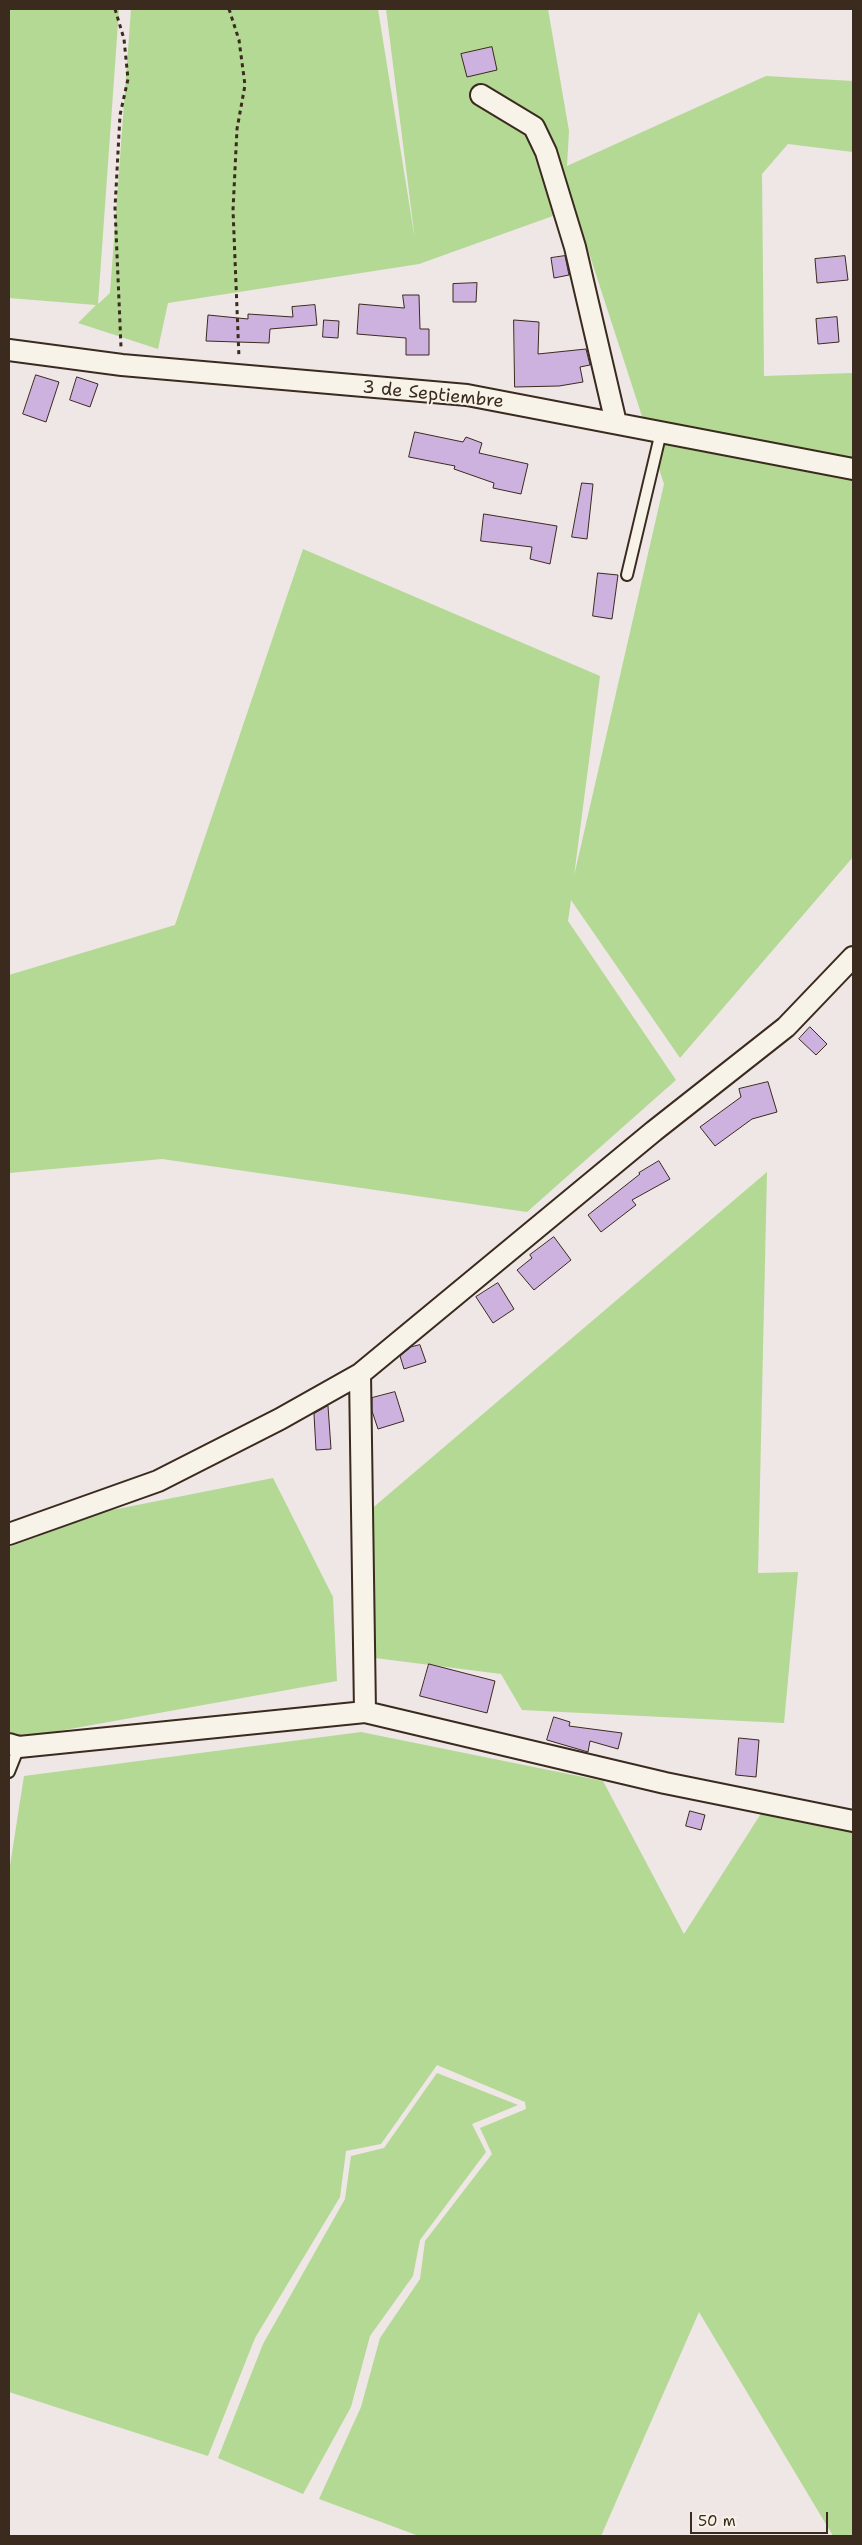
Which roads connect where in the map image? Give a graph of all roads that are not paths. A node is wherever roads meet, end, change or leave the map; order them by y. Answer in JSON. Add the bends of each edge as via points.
{"nodes":[{"id":1,"x":481,"y":95,"type":"dead end"},
{"id":2,"x":9,"y":350,"type":"edge"},
{"id":3,"x":616,"y":423,"type":"junction"},
{"id":4,"x":661,"y":432,"type":"junction"},
{"id":5,"x":853,"y":469,"type":"edge"},
{"id":6,"x":627,"y":575,"type":"dead end"},
{"id":7,"x":853,"y":957,"type":"edge"},
{"id":8,"x":360,"y":1374,"type":"junction"},
{"id":9,"x":9,"y":1534,"type":"edge"},
{"id":10,"x":365,"y":1712,"type":"junction"},
{"id":11,"x":14,"y":1745,"type":"edge"},
{"id":12,"x":9,"y":1772,"type":"edge"},
{"id":13,"x":853,"y":1821,"type":"edge"}],
"edges":[{"from":1,"to":3,"type":"street","via":[[534,127],[546,152],[575,247]]},
{"from":2,"to":3,"type":"street","name":"3 de Septiembre","via":[[122,366],[467,395]]},
{"from":3,"to":4,"type":"street","name":"3 de Septiembre"},
{"from":4,"to":5,"type":"street","name":"3 de Septiembre"},
{"from":4,"to":6,"type":"lane"},
{"from":7,"to":8,"type":"street","via":[[786,1027],[654,1131]]},
{"from":8,"to":9,"type":"street","via":[[158,1481]]},
{"from":8,"to":10,"type":"street"},
{"from":10,"to":11,"type":"street"},
{"from":10,"to":13,"type":"street","via":[[665,1783]]},
{"from":11,"to":12,"type":"lane"}]}
